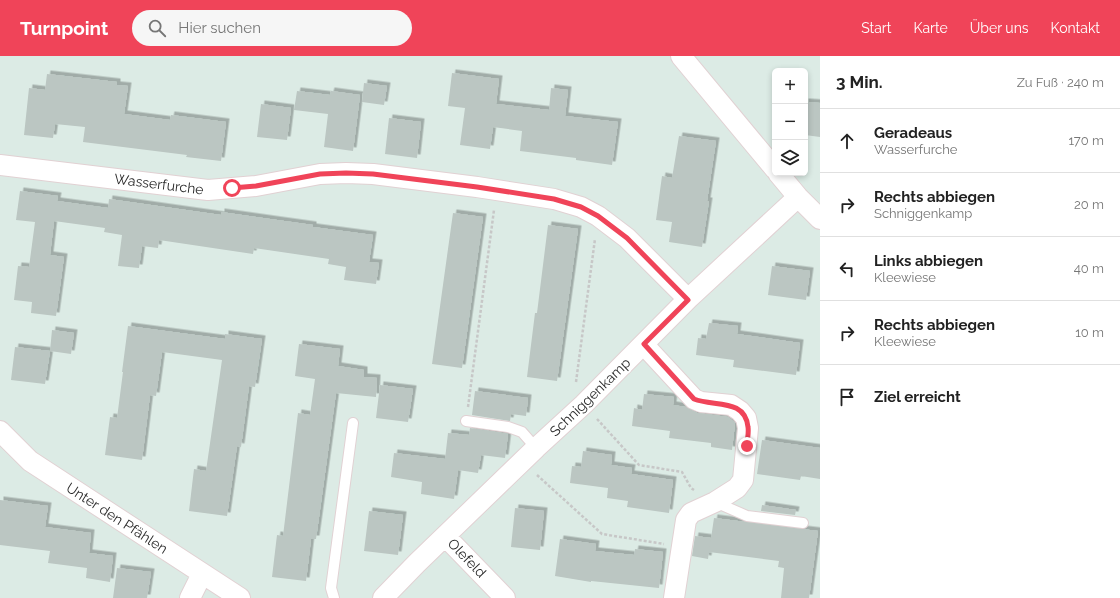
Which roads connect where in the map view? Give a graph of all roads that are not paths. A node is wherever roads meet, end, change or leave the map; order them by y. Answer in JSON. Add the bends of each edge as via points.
{"nodes":[{"id":1,"x":681,"y":56,"type":"edge"},
{"id":2,"x":0,"y":165,"type":"edge"},
{"id":3,"x":772,"y":165,"type":"edge"},
{"id":4,"x":780,"y":176,"type":"edge"},
{"id":5,"x":798,"y":197,"type":"junction"},
{"id":6,"x":820,"y":219,"type":"edge"},
{"id":7,"x":688,"y":300,"type":"junction"},
{"id":8,"x":644,"y":344,"type":"junction"},
{"id":9,"x":466,"y":421,"type":"road end"},
{"id":10,"x":353,"y":423,"type":"dead end"},
{"id":11,"x":2,"y":437,"type":"edge"},
{"id":12,"x":529,"y":454,"type":"junction"},
{"id":13,"x":715,"y":502,"type":"junction"},
{"id":14,"x":803,"y":523,"type":"dead end"},
{"id":15,"x":445,"y":536,"type":"junction"},
{"id":16,"x":202,"y":574,"type":"junction"},
{"id":17,"x":190,"y":598,"type":"edge"},
{"id":18,"x":240,"y":598,"type":"edge"},
{"id":19,"x":334,"y":598,"type":"edge"},
{"id":20,"x":383,"y":598,"type":"edge"},
{"id":21,"x":505,"y":598,"type":"edge"},
{"id":22,"x":674,"y":598,"type":"edge"}],
"edges":[{"from":1,"to":3,"type":"street"},
{"from":2,"to":7,"type":"street","name":"Wasserfurche","via":[[208,190],[256,186],[320,174],[380,175],[554,199],[581,207],[598,216],[627,238]]},
{"from":4,"to":5,"type":"street"},
{"from":5,"to":6,"type":"street"},
{"from":5,"to":7,"type":"street","name":"Schniggenkamp"},
{"from":7,"to":8,"type":"street","name":"Schniggenkamp"},
{"from":8,"to":12,"type":"street","name":"Schniggenkamp"},
{"from":8,"to":13,"type":"street","via":[[694,399],[731,405],[746,418],[748,428],[743,480]]},
{"from":9,"to":12,"type":"lane","via":[[508,427],[522,432]]},
{"from":10,"to":19,"type":"lane","via":[[331,588]]},
{"from":11,"to":16,"type":"street","name":"Unter den Pfählen","via":[[30,462]]},
{"from":12,"to":15,"type":"street","name":"Schniggenkamp"},
{"from":13,"to":14,"type":"lane","via":[[747,516]]},
{"from":13,"to":22,"type":"street","via":[[691,513],[686,520]]},
{"from":15,"to":20,"type":"street","name":"Schniggenkamp"},
{"from":15,"to":21,"type":"street","name":"Olefeld"},
{"from":16,"to":17,"type":"street"},
{"from":16,"to":18,"type":"street","name":"Unter den Pfählen"}]}
